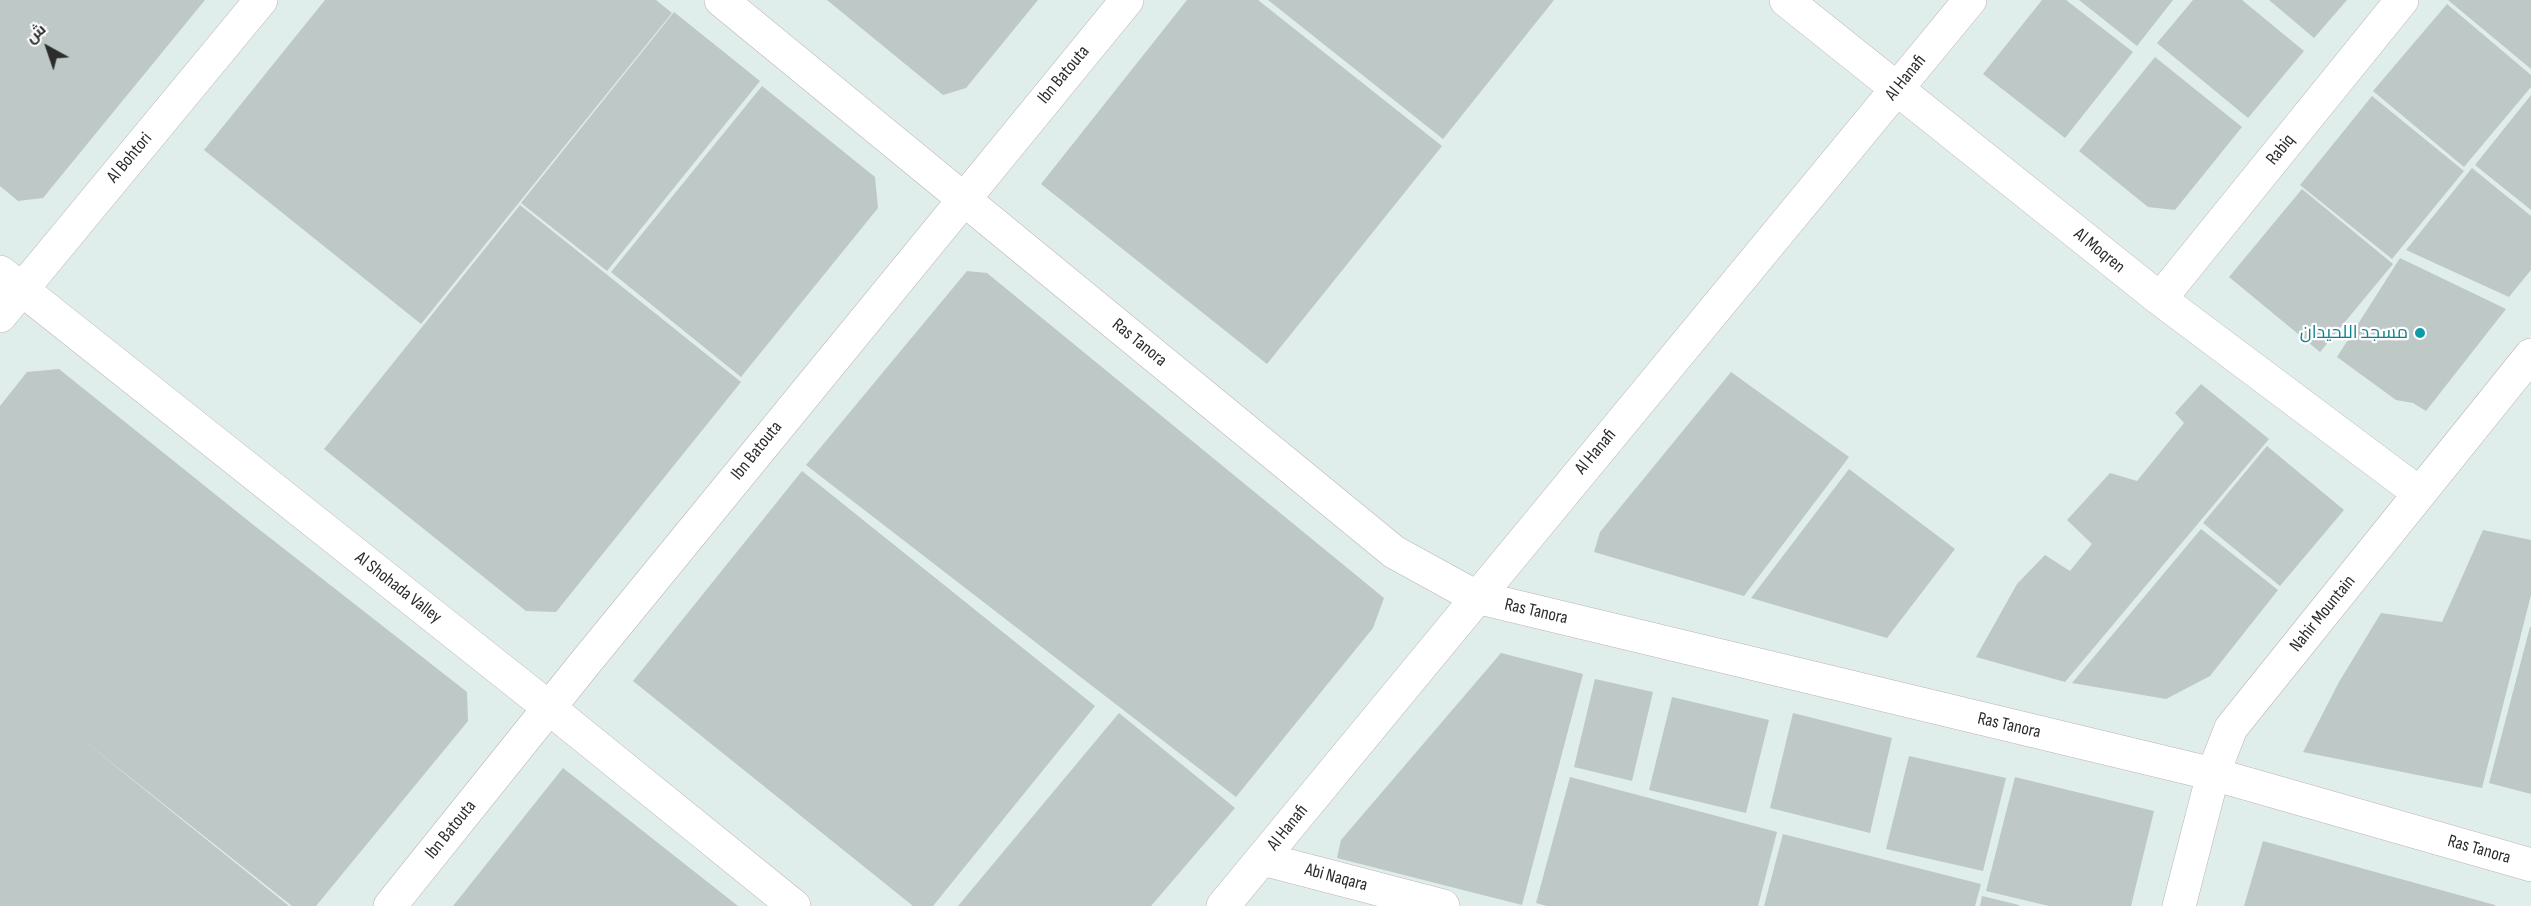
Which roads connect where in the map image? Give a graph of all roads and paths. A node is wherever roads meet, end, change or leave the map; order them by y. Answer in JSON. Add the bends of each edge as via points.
{"nodes":[{"id":1,"x":261,"y":0,"type":"edge"},
{"id":2,"x":721,"y":0,"type":"edge"},
{"id":3,"x":1127,"y":0,"type":"edge"},
{"id":4,"x":1786,"y":0,"type":"edge"},
{"id":5,"x":1970,"y":0,"type":"edge"},
{"id":6,"x":2402,"y":0,"type":"edge"},
{"id":7,"x":1897,"y":88,"type":"junction"},
{"id":8,"x":962,"y":199,"type":"junction"},
{"id":9,"x":10,"y":281,"type":"edge"},
{"id":10,"x":2160,"y":299,"type":"junction"},
{"id":11,"x":0,"y":316,"type":"edge"},
{"id":12,"x":2531,"y":355,"type":"edge"},
{"id":13,"x":2419,"y":494,"type":"junction"},
{"id":14,"x":1476,"y":597,"type":"junction"},
{"id":15,"x":548,"y":707,"type":"junction"},
{"id":16,"x":2212,"y":774,"type":"junction"},
{"id":17,"x":1263,"y":859,"type":"junction"},
{"id":18,"x":2531,"y":865,"type":"edge"},
{"id":19,"x":390,"y":906,"type":"edge"},
{"id":20,"x":794,"y":906,"type":"edge"},
{"id":21,"x":1223,"y":906,"type":"edge"},
{"id":22,"x":1443,"y":906,"type":"edge"},
{"id":23,"x":2179,"y":906,"type":"edge"}],
"edges":[{"from":1,"to":9,"type":"street","name":"Al Bohtori"},
{"from":2,"to":8,"type":"street","name":"Ras Tanora"},
{"from":3,"to":8,"type":"street","name":"Ibn Batouta"},
{"from":4,"to":7,"type":"street","name":"Al Moqren"},
{"from":5,"to":7,"type":"street","name":"Al Hanafi"},
{"from":6,"to":10,"type":"street","name":"Rabiq"},
{"from":7,"to":10,"type":"street","name":"Al Moqren"},
{"from":7,"to":14,"type":"street","name":"Al Hanafi"},
{"from":8,"to":14,"type":"street","name":"Ras Tanora","via":[[1394,552]]},
{"from":8,"to":15,"type":"street","name":"Ibn Batouta"},
{"from":9,"to":11,"type":"street","name":"Al Bohtori"},
{"from":9,"to":15,"type":"street","name":"Al Shohada Valley"},
{"from":10,"to":13,"type":"street","name":"Al Moqren"},
{"from":12,"to":13,"type":"street","name":"Nahir Mountain"},
{"from":13,"to":16,"type":"street","name":"Nahir Mountain","via":[[2231,728]]},
{"from":14,"to":16,"type":"street","name":"Ras Tanora"},
{"from":14,"to":17,"type":"street","name":"Al Hanafi"},
{"from":15,"to":19,"type":"street","name":"Ibn Batouta"},
{"from":15,"to":20,"type":"street","name":"Al Shohada Valley"},
{"from":16,"to":18,"type":"street","name":"Ras Tanora"},
{"from":16,"to":23,"type":"street","name":"Nahir Mountain"},
{"from":17,"to":21,"type":"street","name":"Al Hanafi"},
{"from":17,"to":22,"type":"street","name":"Abi Naqara"}]}
